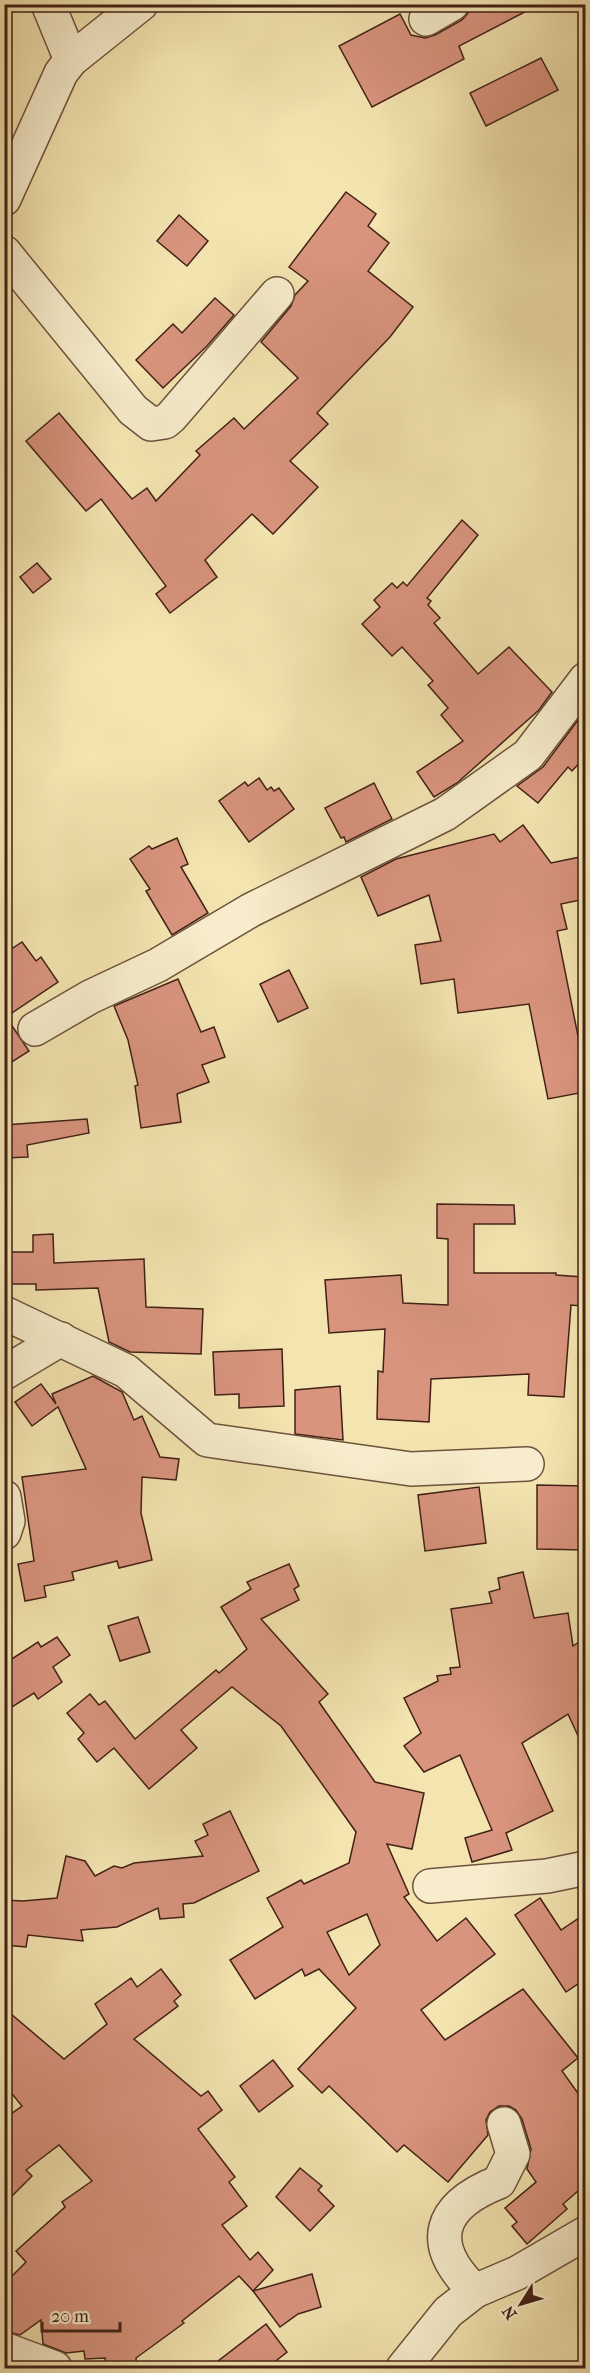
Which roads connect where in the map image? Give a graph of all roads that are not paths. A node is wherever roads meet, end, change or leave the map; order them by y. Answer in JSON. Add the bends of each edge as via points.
{"nodes":[{"id":1,"x":48,"y":4,"type":"edge"},
{"id":2,"x":141,"y":4,"type":"edge"},
{"id":3,"x":71,"y":60,"type":"junction"},
{"id":4,"x":4,"y":199,"type":"edge"},
{"id":5,"x":4,"y":252,"type":"edge"},
{"id":6,"x":277,"y":294,"type":"dead end"},
{"id":7,"x":585,"y":679,"type":"edge"},
{"id":8,"x":35,"y":1029,"type":"dead end"},
{"id":9,"x":4,"y":1313,"type":"edge"},
{"id":10,"x":61,"y":1339,"type":"junction"},
{"id":11,"x":4,"y":1372,"type":"edge"},
{"id":12,"x":527,"y":1464,"type":"dead end"},
{"id":13,"x":4,"y":1497,"type":"edge"},
{"id":14,"x":4,"y":1533,"type":"edge"},
{"id":15,"x":585,"y":1868,"type":"edge"},
{"id":16,"x":430,"y":1886,"type":"dead end"},
{"id":17,"x":504,"y":2124,"type":"dead end"},
{"id":18,"x":585,"y":2233,"type":"edge"},
{"id":19,"x":475,"y":2291,"type":"junction"},
{"id":20,"x":4,"y":2349,"type":"edge"},
{"id":21,"x":55,"y":2368,"type":"edge"},
{"id":22,"x":403,"y":2368,"type":"edge"}],
"edges":[{"from":1,"to":3,"type":"street"},
{"from":2,"to":3,"type":"street"},
{"from":3,"to":4,"type":"street","via":[[61,73]]},
{"from":5,"to":6,"type":"street","via":[[133,410],[151,424],[171,417]]},
{"from":7,"to":8,"type":"street","via":[[528,755],[445,814],[251,910],[158,965],[90,997]]},
{"from":9,"to":10,"type":"street"},
{"from":10,"to":11,"type":"street"},
{"from":10,"to":12,"type":"street","via":[[126,1371],[207,1440],[411,1469]]},
{"from":13,"to":14,"type":"street","via":[[8,1521]]},
{"from":15,"to":16,"type":"street","via":[[547,1876]]},
{"from":17,"to":19,"type":"street","via":[[513,2154],[499,2182],[479,2190],[450,2215],[445,2236],[446,2255]]},
{"from":18,"to":19,"type":"street","via":[[517,2273]]},
{"from":19,"to":22,"type":"street","via":[[448,2312]]},
{"from":20,"to":21,"type":"street"}]}
